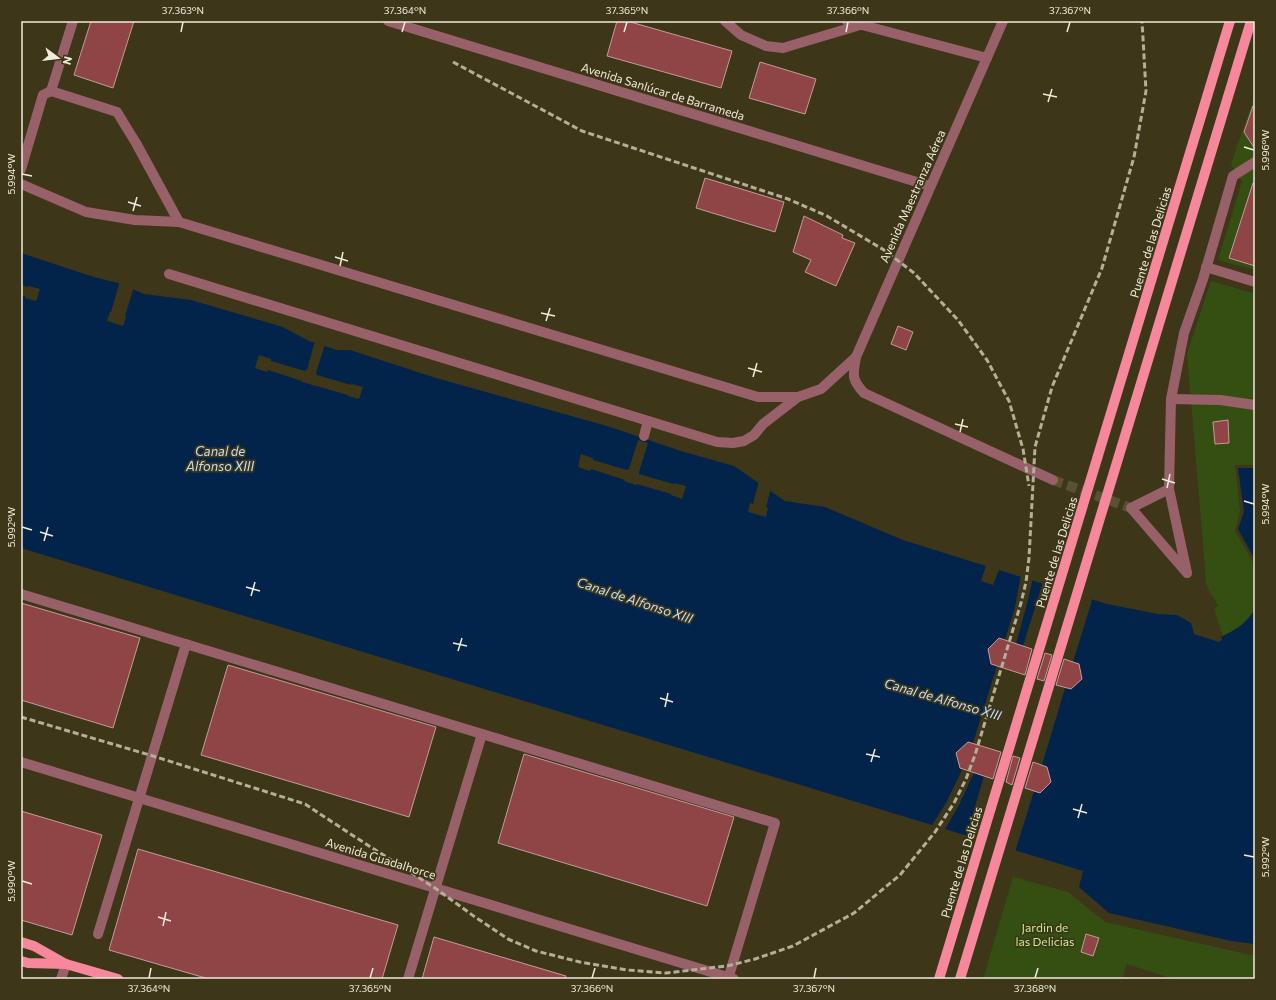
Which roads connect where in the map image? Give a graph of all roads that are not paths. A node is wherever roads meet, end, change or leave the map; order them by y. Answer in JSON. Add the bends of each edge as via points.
{"nodes":[{"id":1,"x":73,"y":21,"type":"edge"},
{"id":2,"x":388,"y":21,"type":"edge"},
{"id":3,"x":725,"y":21,"type":"edge"},
{"id":4,"x":847,"y":21,"type":"edge"},
{"id":5,"x":1003,"y":21,"type":"edge"},
{"id":6,"x":1230,"y":21,"type":"edge"},
{"id":7,"x":1251,"y":21,"type":"edge"},
{"id":8,"x":1255,"y":22,"type":"edge"},
{"id":9,"x":860,"y":25,"type":"junction"},
{"id":10,"x":1248,"y":32,"type":"junction"},
{"id":11,"x":987,"y":58,"type":"junction"},
{"id":12,"x":51,"y":91,"type":"junction"},
{"id":13,"x":1255,"y":162,"type":"edge"},
{"id":14,"x":21,"y":169,"type":"edge"},
{"id":15,"x":21,"y":184,"type":"edge"},
{"id":16,"x":930,"y":186,"type":"junction"},
{"id":17,"x":179,"y":222,"type":"junction"},
{"id":18,"x":1206,"y":267,"type":"junction"},
{"id":19,"x":169,"y":274,"type":"dead end"},
{"id":20,"x":1255,"y":282,"type":"edge"},
{"id":21,"x":856,"y":357,"type":"junction"},
{"id":22,"x":798,"y":397,"type":"junction"},
{"id":23,"x":1171,"y":400,"type":"junction"},
{"id":24,"x":1255,"y":405,"type":"edge"},
{"id":25,"x":648,"y":421,"type":"junction"},
{"id":26,"x":644,"y":436,"type":"dead end"},
{"id":27,"x":1053,"y":480,"type":"tunnel mouth"},
{"id":28,"x":1169,"y":489,"type":"junction"},
{"id":29,"x":21,"y":594,"type":"edge"},
{"id":30,"x":186,"y":644,"type":"junction"},
{"id":31,"x":482,"y":734,"type":"junction"},
{"id":32,"x":21,"y":762,"type":"edge"},
{"id":33,"x":140,"y":798,"type":"junction"},
{"id":34,"x":435,"y":888,"type":"junction"},
{"id":35,"x":98,"y":934,"type":"dead end"},
{"id":36,"x":21,"y":942,"type":"edge"},
{"id":37,"x":21,"y":961,"type":"edge"},
{"id":38,"x":66,"y":964,"type":"junction"},
{"id":39,"x":730,"y":978,"type":"edge"},
{"id":40,"x":61,"y":979,"type":"edge"},
{"id":41,"x":118,"y":979,"type":"edge"},
{"id":42,"x":408,"y":979,"type":"edge"},
{"id":43,"x":939,"y":979,"type":"edge"},
{"id":44,"x":960,"y":979,"type":"edge"}],
"edges":[{"from":1,"to":12,"type":"street"},
{"from":2,"to":16,"type":"street","name":"Avenida Sanlúcar de Barrameda"},
{"from":3,"to":9,"type":"street","via":[[741,35],[766,46],[783,48]]},
{"from":4,"to":9,"type":"street"},
{"from":5,"to":11,"type":"street","name":"Avenida Maestranza Aérea"},
{"from":6,"to":43,"type":"main road","name":"Puente de las Delicias"},
{"from":7,"to":10,"type":"main road"},
{"from":8,"to":10,"type":"main road"},
{"from":9,"to":11,"type":"street"},
{"from":10,"to":44,"type":"main road"},
{"from":11,"to":16,"type":"street","name":"Avenida Maestranza Aérea"},
{"from":12,"to":14,"type":"street","via":[[43,95]]},
{"from":12,"to":17,"type":"street","via":[[117,112]]},
{"from":13,"to":18,"type":"street","via":[[1233,176]]},
{"from":15,"to":17,"type":"street","via":[[86,212],[135,220]]},
{"from":16,"to":21,"type":"street","name":"Avenida Maestranza Aérea"},
{"from":17,"to":22,"type":"street","via":[[758,397]]},
{"from":18,"to":20,"type":"street"},
{"from":18,"to":23,"type":"street","via":[[1184,333]]},
{"from":19,"to":25,"type":"street"},
{"from":21,"to":22,"type":"street","via":[[821,389]]},
{"from":21,"to":27,"type":"street","name":"Avenida Maestranza Aérea","via":[[853,374],[856,384],[864,393]]},
{"from":22,"to":25,"type":"street","via":[[764,424],[754,436],[734,443],[717,442]]},
{"from":23,"to":24,"type":"street","via":[[1220,400]]},
{"from":23,"to":28,"type":"street"},
{"from":25,"to":26,"type":"street"},
{"from":28,"to":28,"type":"street","via":[[1131,508],[1187,573],[1186,566]]},
{"from":29,"to":30,"type":"street"},
{"from":30,"to":31,"type":"street"},
{"from":30,"to":33,"type":"street"},
{"from":31,"to":34,"type":"street"},
{"from":31,"to":39,"type":"street","via":[[775,823]]},
{"from":32,"to":33,"type":"street","name":"Avenida Guadalhorce"},
{"from":33,"to":34,"type":"street","name":"Avenida Guadalhorce"},
{"from":33,"to":35,"type":"street"},
{"from":34,"to":39,"type":"street","name":"Avenida Guadalhorce"},
{"from":34,"to":42,"type":"street"},
{"from":36,"to":38,"type":"main road","via":[[34,946]]},
{"from":37,"to":38,"type":"main road"},
{"from":38,"to":40,"type":"street"},
{"from":38,"to":41,"type":"main road"}]}
